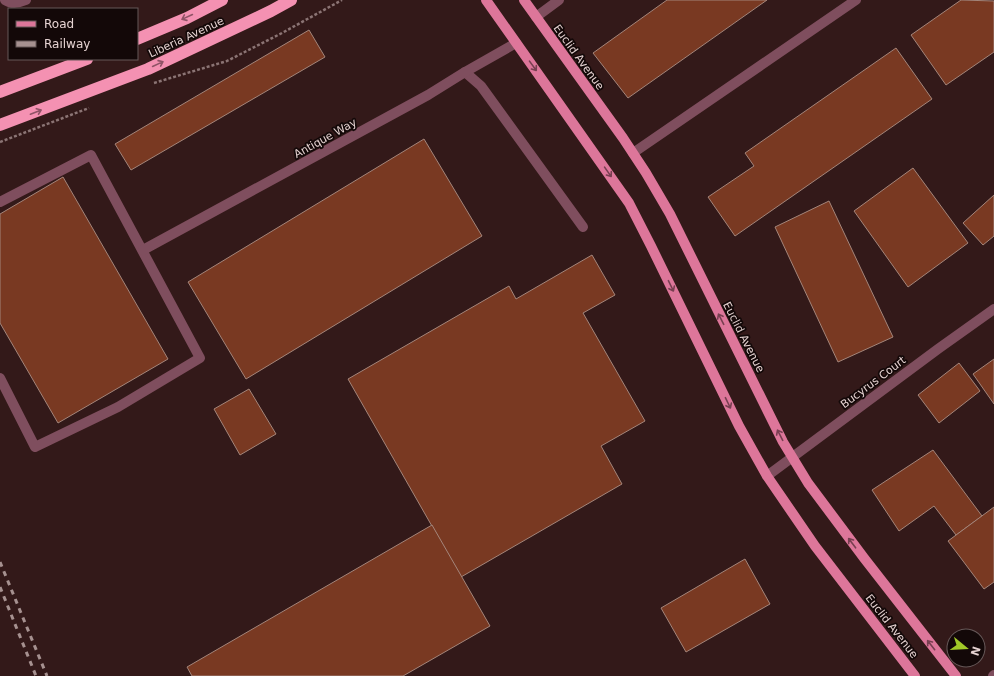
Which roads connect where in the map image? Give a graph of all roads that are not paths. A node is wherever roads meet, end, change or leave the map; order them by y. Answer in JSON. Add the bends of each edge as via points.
{"nodes":[{"id":1,"x":5,"y":0,"type":"edge"},
{"id":2,"x":26,"y":0,"type":"edge"},
{"id":3,"x":222,"y":0,"type":"edge"},
{"id":4,"x":291,"y":0,"type":"edge"},
{"id":5,"x":486,"y":0,"type":"edge"},
{"id":6,"x":524,"y":0,"type":"edge"},
{"id":7,"x":559,"y":0,"type":"edge"},
{"id":8,"x":856,"y":0,"type":"edge"},
{"id":9,"x":536,"y":17,"type":"junction"},
{"id":10,"x":138,"y":39,"type":"edge"},
{"id":11,"x":516,"y":43,"type":"junction"},
{"id":12,"x":84,"y":60,"type":"edge"},
{"id":13,"x":465,"y":72,"type":"junction"},
{"id":14,"x":0,"y":92,"type":"edge"},
{"id":15,"x":0,"y":126,"type":"edge"},
{"id":16,"x":633,"y":153,"type":"junction"},
{"id":17,"x":0,"y":202,"type":"edge"},
{"id":18,"x":583,"y":226,"type":"dead end"},
{"id":19,"x":143,"y":250,"type":"junction"},
{"id":20,"x":994,"y":309,"type":"edge"},
{"id":21,"x":0,"y":378,"type":"edge"},
{"id":22,"x":792,"y":457,"type":"junction"},
{"id":23,"x":767,"y":476,"type":"junction"},
{"id":24,"x":915,"y":676,"type":"edge"},
{"id":25,"x":956,"y":676,"type":"edge"}],
"edges":[{"from":1,"to":2,"type":"street"},
{"from":3,"to":10,"type":"highway","name":"Liberia Avenue","one_way":true},
{"from":15,"to":4,"type":"highway","name":"Liberia Avenue","one_way":true,"via":[[148,69]]},
{"from":5,"to":11,"type":"main road","name":"Euclid Avenue"},
{"from":6,"to":9,"type":"main road","name":"Euclid Avenue"},
{"from":7,"to":9,"type":"street"},
{"from":8,"to":16,"type":"street"},
{"from":9,"to":16,"type":"main road","name":"Euclid Avenue"},
{"from":11,"to":13,"type":"street","name":"Antique Way"},
{"from":11,"to":23,"type":"main road","name":"Euclid Avenue","one_way":true,"via":[[629,203],[739,426]]},
{"from":12,"to":14,"type":"highway"},
{"from":13,"to":18,"type":"street","via":[[481,86]]},
{"from":13,"to":19,"type":"street","name":"Antique Way","via":[[428,95]]},
{"from":22,"to":16,"type":"main road","name":"Euclid Avenue","one_way":true,"via":[[670,214]]},
{"from":17,"to":19,"type":"street","via":[[91,154]]},
{"from":19,"to":21,"type":"street","via":[[200,358],[118,407],[36,447]]},
{"from":20,"to":22,"type":"street","name":"Bucyrus Court"},
{"from":22,"to":23,"type":"street","name":"Bucyrus Court"},
{"from":25,"to":22,"type":"main road","name":"Euclid Avenue","one_way":true,"via":[[846,535]]},
{"from":23,"to":24,"type":"main road","name":"Euclid Avenue","via":[[815,546]]}]}
